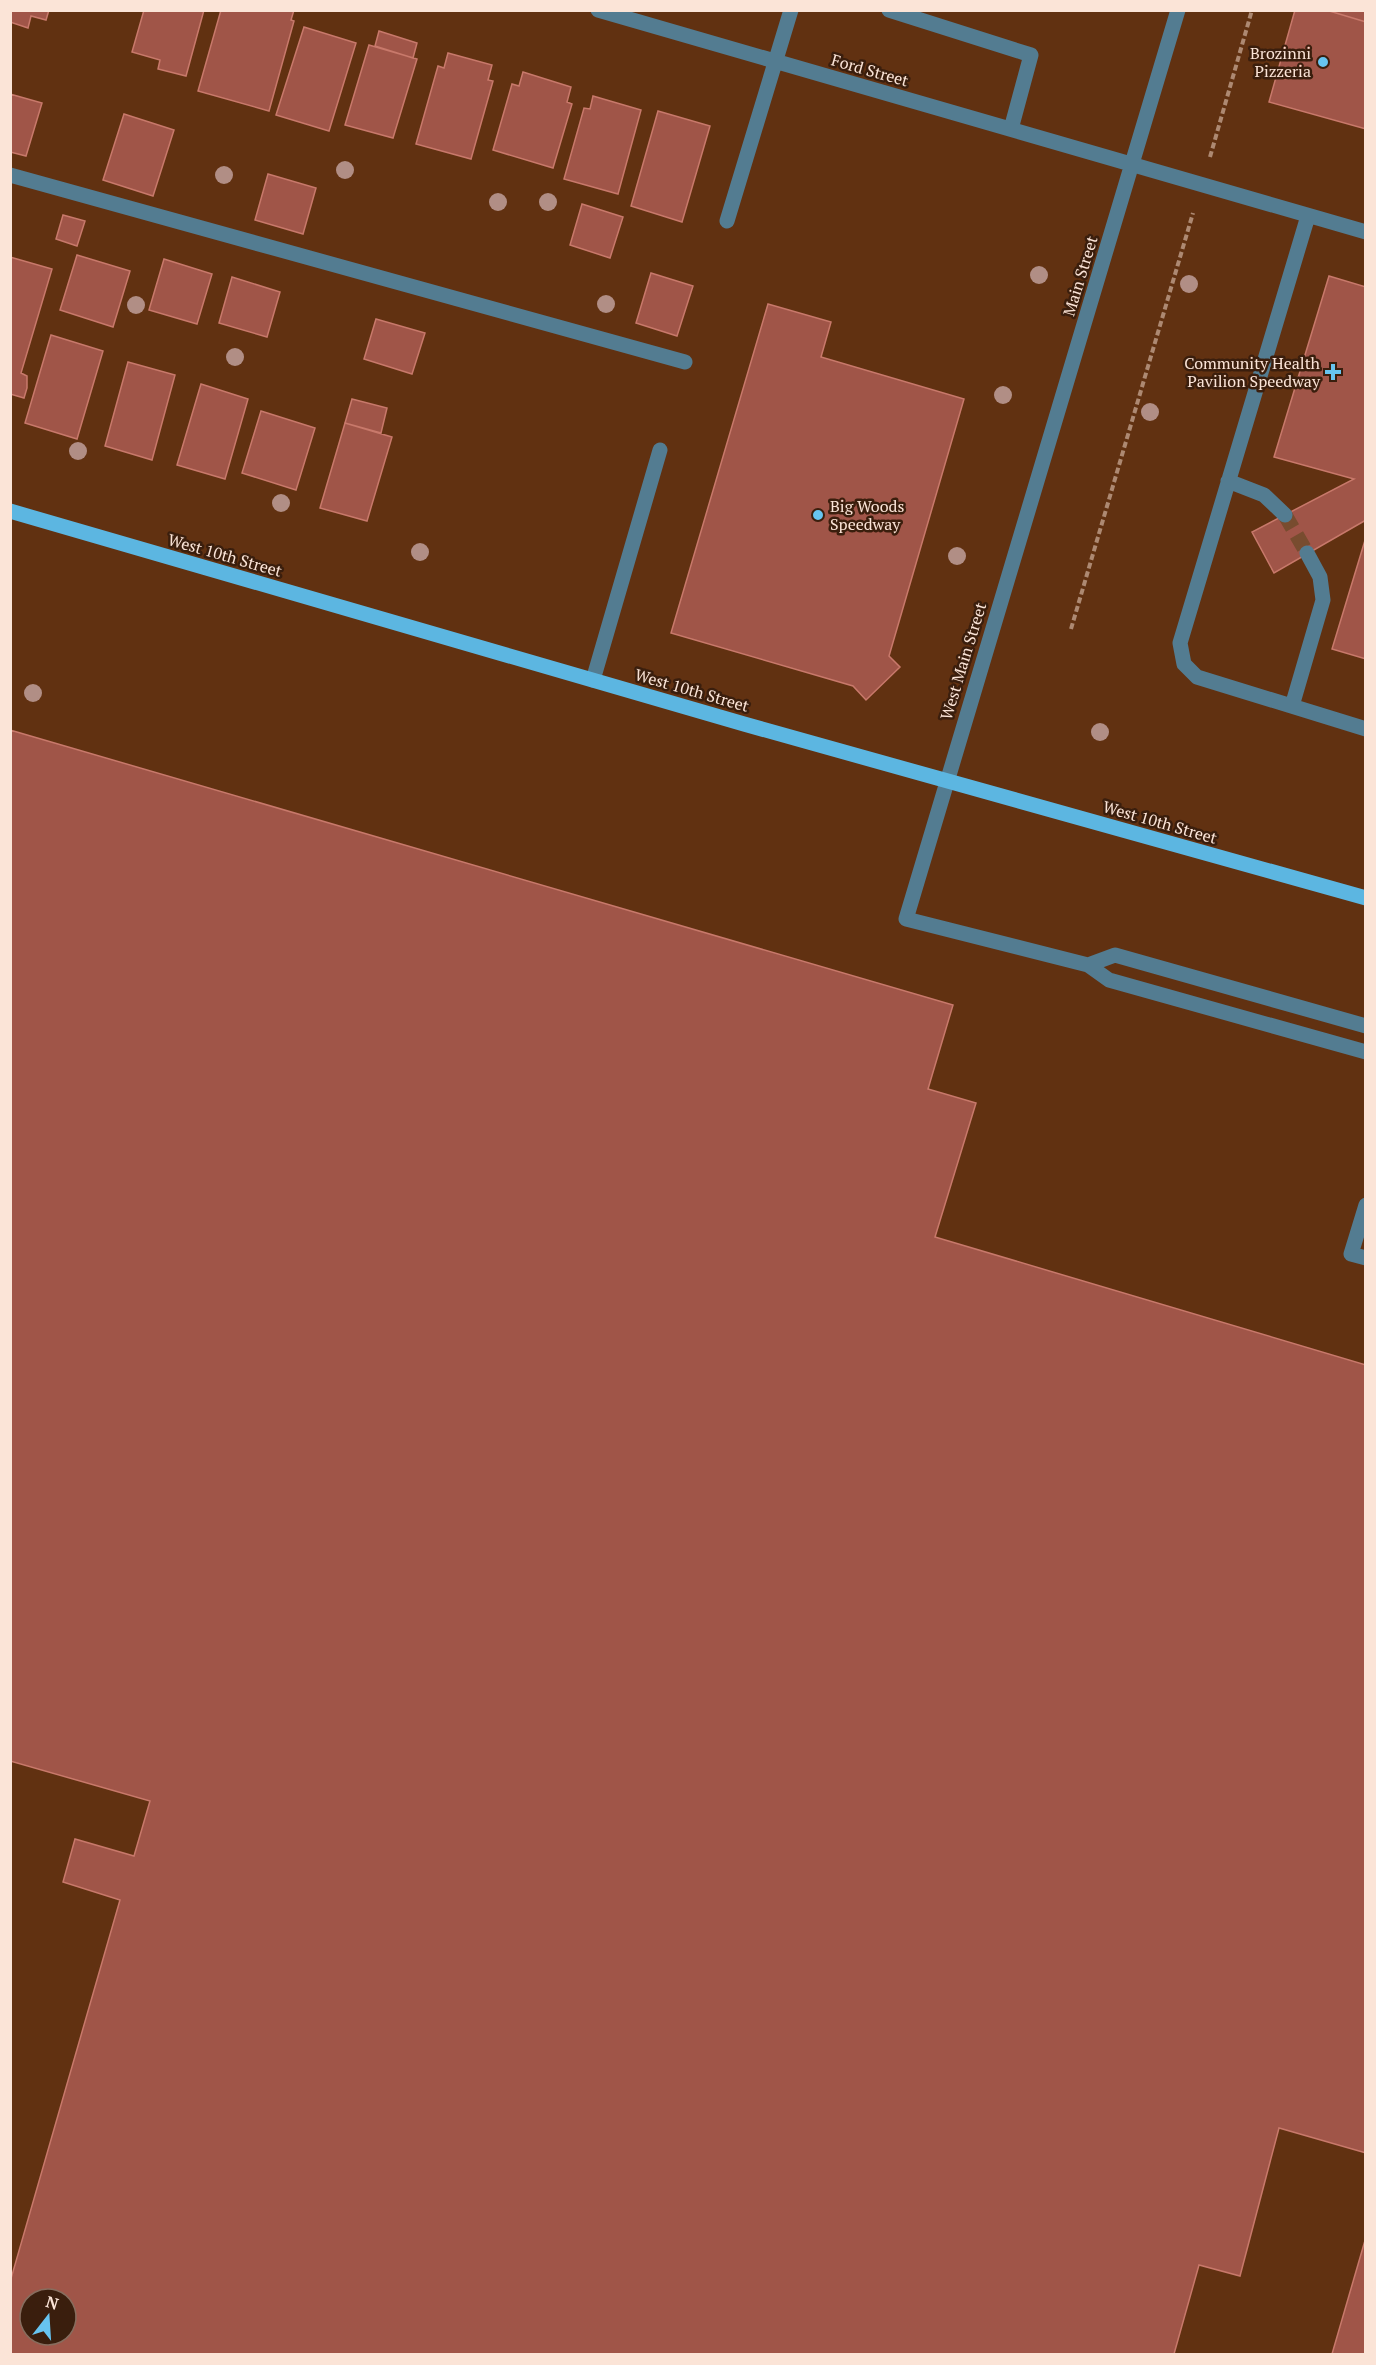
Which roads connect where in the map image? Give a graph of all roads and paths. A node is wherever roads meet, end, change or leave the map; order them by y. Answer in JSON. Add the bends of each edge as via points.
{"nodes":[{"id":1,"x":598,"y":10,"type":"edge"},
{"id":2,"x":791,"y":10,"type":"edge"},
{"id":3,"x":889,"y":10,"type":"edge"},
{"id":4,"x":1178,"y":10,"type":"edge"},
{"id":5,"x":1252,"y":10,"type":"edge"},
{"id":6,"x":776,"y":62,"type":"junction"},
{"id":7,"x":1011,"y":129,"type":"junction"},
{"id":8,"x":1132,"y":164,"type":"junction"},
{"id":9,"x":10,"y":175,"type":"edge"},
{"id":10,"x":1201,"y":184,"type":"junction"},
{"id":11,"x":1308,"y":216,"type":"junction"},
{"id":12,"x":727,"y":221,"type":"dead end"},
{"id":13,"x":1365,"y":232,"type":"edge"},
{"id":14,"x":685,"y":362,"type":"dead end"},
{"id":15,"x":660,"y":450,"type":"dead end"},
{"id":16,"x":1228,"y":481,"type":"junction"},
{"id":17,"x":10,"y":511,"type":"edge"},
{"id":18,"x":1285,"y":515,"type":"tunnel mouth"},
{"id":19,"x":1015,"y":552,"type":"joint"},
{"id":20,"x":1307,"y":553,"type":"tunnel mouth"},
{"id":21,"x":1071,"y":629,"type":"dead end"},
{"id":22,"x":593,"y":680,"type":"junction"},
{"id":23,"x":1292,"y":706,"type":"junction"},
{"id":24,"x":1365,"y":729,"type":"edge"},
{"id":25,"x":946,"y":780,"type":"junction"},
{"id":26,"x":1365,"y":898,"type":"edge"},
{"id":27,"x":1088,"y":965,"type":"junction"},
{"id":28,"x":1365,"y":1026,"type":"edge"},
{"id":29,"x":1365,"y":1052,"type":"edge"},
{"id":30,"x":1365,"y":1205,"type":"edge"},
{"id":31,"x":1365,"y":1258,"type":"edge"}],
"edges":[{"from":1,"to":6,"type":"street","name":"Ford Street"},
{"from":2,"to":6,"type":"street"},
{"from":3,"to":7,"type":"street","via":[[1031,55]]},
{"from":4,"to":8,"type":"street","name":"Main Street"},
{"from":5,"to":10,"type":"path"},
{"from":6,"to":7,"type":"street","name":"Ford Street"},
{"from":6,"to":12,"type":"street"},
{"from":7,"to":8,"type":"street","name":"Ford Street"},
{"from":8,"to":10,"type":"street","name":"Ford Street"},
{"from":8,"to":19,"type":"street","name":"Main Street"},
{"from":9,"to":14,"type":"street"},
{"from":10,"to":11,"type":"street","name":"Ford Street"},
{"from":10,"to":21,"type":"path"},
{"from":11,"to":13,"type":"street","name":"Ford Street"},
{"from":11,"to":16,"type":"street"},
{"from":15,"to":22,"type":"street"},
{"from":16,"to":18,"type":"street","via":[[1264,495]]},
{"from":16,"to":23,"type":"street","via":[[1179,643],[1184,664],[1197,678]]},
{"from":17,"to":22,"type":"main road","name":"West 10th Street"},
{"from":19,"to":25,"type":"street","name":"West Main Street"},
{"from":20,"to":23,"type":"street","via":[[1320,577],[1323,600]]},
{"from":22,"to":25,"type":"main road","name":"West 10th Street"},
{"from":23,"to":24,"type":"street"},
{"from":25,"to":26,"type":"main road","name":"West 10th Street"},
{"from":25,"to":27,"type":"street","name":"West Main Street","via":[[906,919]]},
{"from":27,"to":28,"type":"street","via":[[1114,955]]},
{"from":27,"to":29,"type":"street","via":[[1109,980]]},
{"from":30,"to":31,"type":"street","via":[[1351,1254]]}]}
